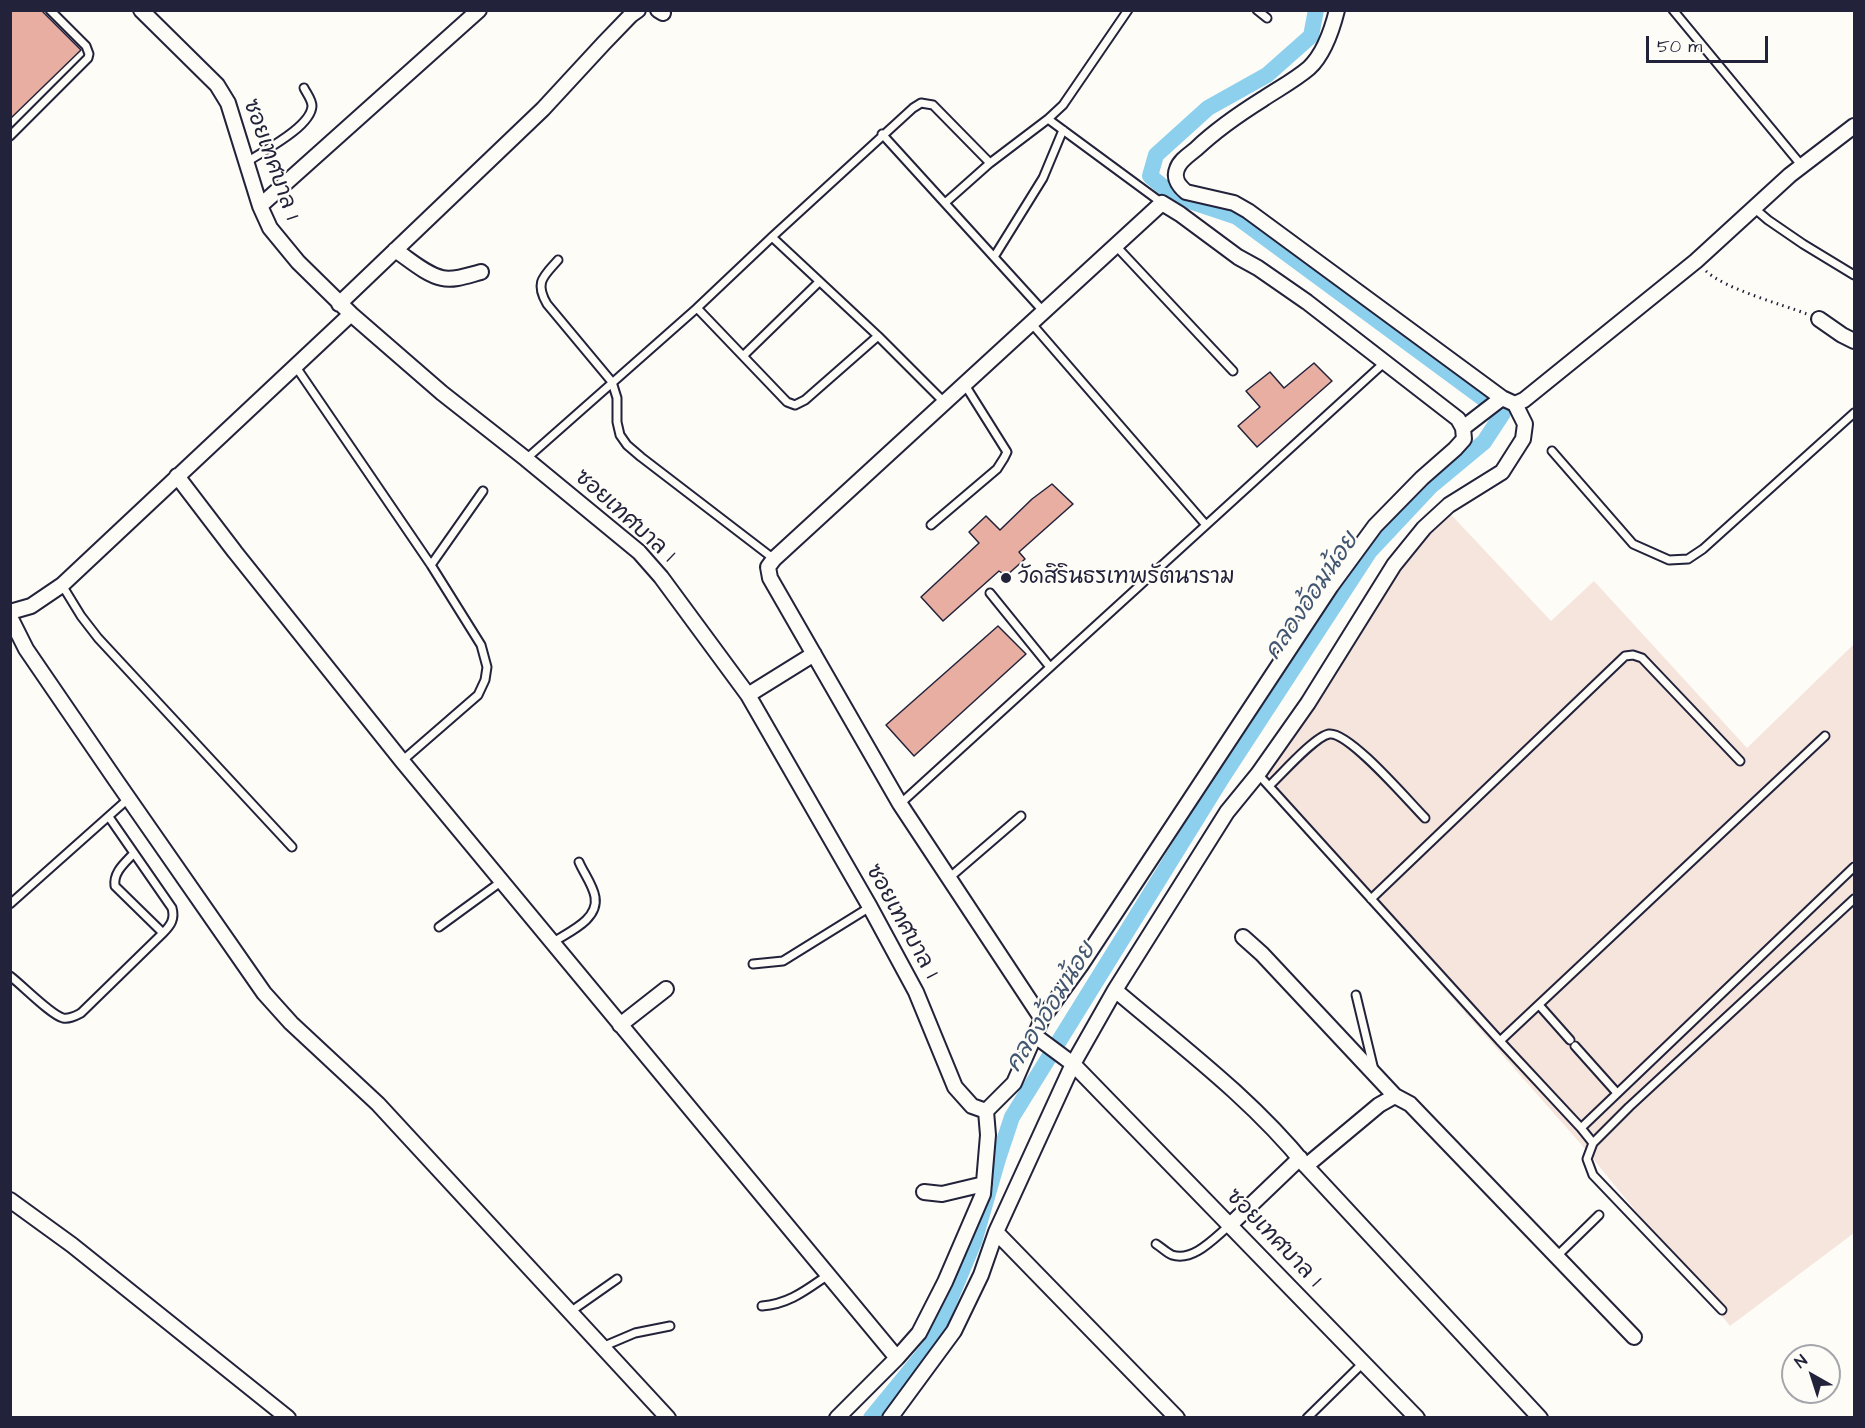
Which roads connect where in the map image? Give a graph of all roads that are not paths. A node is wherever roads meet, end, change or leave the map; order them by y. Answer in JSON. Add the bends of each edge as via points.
{"nodes":[{"id":1,"x":51,"y":10,"type":"edge"},
{"id":2,"x":141,"y":10,"type":"edge"},
{"id":3,"x":479,"y":10,"type":"edge"},
{"id":4,"x":638,"y":10,"type":"edge"},
{"id":5,"x":1128,"y":10,"type":"edge"},
{"id":6,"x":1257,"y":10,"type":"edge"},
{"id":7,"x":1337,"y":10,"type":"edge"},
{"id":8,"x":1673,"y":10,"type":"edge"},
{"id":9,"x":1267,"y":18,"type":"dead end"},
{"id":10,"x":304,"y":88,"type":"dead end"},
{"id":11,"x":1048,"y":119,"type":"junction"},
{"id":12,"x":1854,"y":126,"type":"edge"},
{"id":13,"x":1063,"y":130,"type":"junction"},
{"id":14,"x":882,"y":134,"type":"junction"},
{"id":15,"x":10,"y":136,"type":"edge"},
{"id":16,"x":247,"y":162,"type":"junction"},
{"id":17,"x":990,"y":163,"type":"junction"},
{"id":18,"x":1803,"y":166,"type":"junction"},
{"id":19,"x":945,"y":202,"type":"junction"},
{"id":20,"x":1162,"y":203,"type":"junction"},
{"id":21,"x":260,"y":206,"type":"junction"},
{"id":22,"x":1757,"y":211,"type":"junction"},
{"id":23,"x":772,"y":237,"type":"junction"},
{"id":24,"x":1116,"y":246,"type":"junction"},
{"id":25,"x":395,"y":250,"type":"junction"},
{"id":26,"x":994,"y":257,"type":"junction"},
{"id":27,"x":558,"y":260,"type":"dead end"},
{"id":28,"x":481,"y":272,"type":"dead end"},
{"id":29,"x":1854,"y":275,"type":"edge"},
{"id":30,"x":819,"y":282,"type":"junction"},
{"id":31,"x":339,"y":304,"type":"junction"},
{"id":32,"x":697,"y":308,"type":"junction"},
{"id":33,"x":1045,"y":312,"type":"junction"},
{"id":34,"x":351,"y":314,"type":"junction"},
{"id":35,"x":1819,"y":319,"type":"road end"},
{"id":36,"x":1032,"y":324,"type":"junction"},
{"id":37,"x":878,"y":336,"type":"junction"},
{"id":38,"x":1854,"y":340,"type":"edge"},
{"id":39,"x":743,"y":356,"type":"junction"},
{"id":40,"x":1385,"y":362,"type":"junction"},
{"id":41,"x":296,"y":367,"type":"junction"},
{"id":42,"x":1233,"y":371,"type":"dead end"},
{"id":43,"x":612,"y":382,"type":"junction"},
{"id":44,"x":965,"y":384,"type":"junction"},
{"id":45,"x":1499,"y":400,"type":"junction"},
{"id":46,"x":945,"y":403,"type":"junction"},
{"id":47,"x":1520,"y":413,"type":"junction"},
{"id":48,"x":1854,"y":413,"type":"edge"},
{"id":49,"x":1463,"y":428,"type":"junction"},
{"id":50,"x":1552,"y":451,"type":"dead end"},
{"id":51,"x":526,"y":459,"type":"junction"},
{"id":52,"x":177,"y":476,"type":"junction"},
{"id":53,"x":483,"y":492,"type":"dead end"},
{"id":54,"x":931,"y":525,"type":"dead end"},
{"id":55,"x":1206,"y":525,"type":"junction"},
{"id":56,"x":774,"y":560,"type":"junction"},
{"id":57,"x":431,"y":565,"type":"junction"},
{"id":58,"x":62,"y":585,"type":"junction"},
{"id":59,"x":990,"y":593,"type":"dead end"},
{"id":60,"x":10,"y":612,"type":"edge"},
{"id":61,"x":10,"y":616,"type":"edge"},
{"id":62,"x":814,"y":654,"type":"junction"},
{"id":63,"x":1050,"y":667,"type":"junction"},
{"id":64,"x":748,"y":695,"type":"junction"},
{"id":65,"x":1825,"y":736,"type":"dead end"},
{"id":66,"x":402,"y":761,"type":"junction"},
{"id":67,"x":1740,"y":762,"type":"dead end"},
{"id":68,"x":1258,"y":774,"type":"junction"},
{"id":69,"x":1269,"y":786,"type":"junction"},
{"id":70,"x":128,"y":799,"type":"junction"},
{"id":71,"x":900,"y":804,"type":"junction"},
{"id":72,"x":1021,"y":816,"type":"dead end"},
{"id":73,"x":109,"y":817,"type":"junction"},
{"id":74,"x":1425,"y":818,"type":"dead end"},
{"id":75,"x":292,"y":847,"type":"dead end"},
{"id":76,"x":134,"y":853,"type":"junction"},
{"id":77,"x":579,"y":862,"type":"dead end"},
{"id":78,"x":1854,"y":867,"type":"edge"},
{"id":79,"x":949,"y":878,"type":"junction"},
{"id":80,"x":502,"y":881,"type":"junction"},
{"id":81,"x":1371,"y":898,"type":"junction"},
{"id":82,"x":1854,"y":899,"type":"edge"},
{"id":83,"x":10,"y":904,"type":"edge"},
{"id":84,"x":870,"y":907,"type":"junction"},
{"id":85,"x":439,"y":927,"type":"dead end"},
{"id":86,"x":163,"y":933,"type":"junction"},
{"id":87,"x":1243,"y":937,"type":"dead end"},
{"id":88,"x":552,"y":943,"type":"junction"},
{"id":89,"x":753,"y":964,"type":"dead end"},
{"id":90,"x":10,"y":975,"type":"edge"},
{"id":91,"x":666,"y":989,"type":"dead end"},
{"id":92,"x":1115,"y":990,"type":"junction"},
{"id":93,"x":1356,"y":996,"type":"dead end"},
{"id":94,"x":1539,"y":1005,"type":"junction"},
{"id":95,"x":1042,"y":1019,"type":"junction"},
{"id":96,"x":620,"y":1025,"type":"junction"},
{"id":97,"x":1034,"y":1035,"type":"junction"},
{"id":98,"x":1500,"y":1041,"type":"junction"},
{"id":99,"x":1069,"y":1060,"type":"junction"},
{"id":100,"x":1375,"y":1075,"type":"junction"},
{"id":101,"x":1617,"y":1093,"type":"junction"},
{"id":102,"x":1395,"y":1096,"type":"junction"},
{"id":103,"x":986,"y":1111,"type":"junction"},
{"id":104,"x":1581,"y":1128,"type":"junction"},
{"id":105,"x":1593,"y":1143,"type":"junction"},
{"id":106,"x":1303,"y":1162,"type":"junction"},
{"id":107,"x":984,"y":1184,"type":"junction"},
{"id":108,"x":924,"y":1192,"type":"dead end"},
{"id":109,"x":10,"y":1200,"type":"edge"},
{"id":110,"x":1599,"y":1215,"type":"dead end"},
{"id":111,"x":1230,"y":1225,"type":"junction"},
{"id":112,"x":996,"y":1232,"type":"junction"},
{"id":113,"x":1156,"y":1244,"type":"dead end"},
{"id":114,"x":1557,"y":1256,"type":"junction"},
{"id":115,"x":828,"y":1275,"type":"junction"},
{"id":116,"x":617,"y":1279,"type":"dead end"},
{"id":117,"x":762,"y":1306,"type":"dead end"},
{"id":118,"x":1722,"y":1310,"type":"dead end"},
{"id":119,"x":570,"y":1312,"type":"junction"},
{"id":120,"x":670,"y":1326,"type":"dead end"},
{"id":121,"x":1634,"y":1336,"type":"dead end"},
{"id":122,"x":602,"y":1347,"type":"junction"},
{"id":123,"x":897,"y":1358,"type":"junction"},
{"id":124,"x":1363,"y":1362,"type":"junction"},
{"id":125,"x":288,"y":1418,"type":"edge"},
{"id":126,"x":668,"y":1418,"type":"edge"},
{"id":127,"x":837,"y":1418,"type":"edge"},
{"id":128,"x":890,"y":1418,"type":"edge"},
{"id":129,"x":1177,"y":1418,"type":"edge"},
{"id":130,"x":1307,"y":1418,"type":"edge"},
{"id":131,"x":1417,"y":1418,"type":"edge"},
{"id":132,"x":1540,"y":1418,"type":"edge"}],
"edges":[{"from":1,"to":15,"type":"lane","via":[[86,46],[88,58]]},
{"from":2,"to":16,"type":"street","name":"ซอยเทศบาล 1","via":[[217,85],[228,104]]},
{"from":3,"to":21,"type":"street"},
{"from":4,"to":25,"type":"street","via":[[543,109]]},
{"from":5,"to":11,"type":"lane","via":[[1063,105]]},
{"from":6,"to":9,"type":"lane"},
{"from":7,"to":45,"type":"street","via":[[1321,51],[1310,66],[1213,134],[1179,163],[1176,179],[1186,192],[1234,203],[1248,211]]},
{"from":8,"to":18,"type":"lane"},
{"from":10,"to":16,"type":"lane","via":[[312,106],[305,122]]},
{"from":11,"to":13,"type":"lane"},
{"from":11,"to":17,"type":"lane"},
{"from":12,"to":18,"type":"street"},
{"from":13,"to":20,"type":"lane"},
{"from":13,"to":26,"type":"lane","via":[[1043,178]]},
{"from":14,"to":17,"type":"lane","via":[[913,108],[927,103],[938,108]]},
{"from":14,"to":19,"type":"lane"},
{"from":14,"to":23,"type":"lane"},
{"from":16,"to":21,"type":"street","name":"ซอยเทศบาล 1"},
{"from":17,"to":19,"type":"lane"},
{"from":18,"to":22,"type":"street"},
{"from":19,"to":26,"type":"lane"},
{"from":20,"to":24,"type":"street"},
{"from":20,"to":40,"type":"street","via":[[1307,302]]},
{"from":21,"to":31,"type":"street","name":"ซอยเทศบาล 1","via":[[281,243]]},
{"from":22,"to":29,"type":"lane"},
{"from":22,"to":47,"type":"street","via":[[1524,400]]},
{"from":23,"to":30,"type":"lane"},
{"from":23,"to":32,"type":"lane"},
{"from":24,"to":33,"type":"street"},
{"from":24,"to":42,"type":"lane"},
{"from":25,"to":28,"type":"street","via":[[443,278]]},
{"from":25,"to":31,"type":"street"},
{"from":26,"to":33,"type":"lane"},
{"from":27,"to":43,"type":"lane","via":[[540,284],[541,294]]},
{"from":30,"to":37,"type":"lane"},
{"from":30,"to":39,"type":"lane"},
{"from":31,"to":34,"type":"street","name":"ซอยเทศบาล 1"},
{"from":32,"to":39,"type":"lane"},
{"from":32,"to":43,"type":"lane"},
{"from":33,"to":36,"type":"street"},
{"from":34,"to":41,"type":"street"},
{"from":34,"to":51,"type":"street","name":"ซอยเทศบาล 1"},
{"from":35,"to":38,"type":"street"},
{"from":36,"to":44,"type":"street"},
{"from":36,"to":55,"type":"lane"},
{"from":37,"to":39,"type":"lane","via":[[795,405],[787,402]]},
{"from":37,"to":46,"type":"lane"},
{"from":40,"to":49,"type":"street","via":[[1458,419]]},
{"from":40,"to":55,"type":"lane"},
{"from":41,"to":52,"type":"street"},
{"from":41,"to":57,"type":"lane"},
{"from":43,"to":51,"type":"lane"},
{"from":43,"to":56,"type":"lane","via":[[620,435],[627,445]]},
{"from":44,"to":46,"type":"street"},
{"from":44,"to":54,"type":"lane","via":[[1007,452],[997,469]]},
{"from":45,"to":47,"type":"street"},
{"from":45,"to":49,"type":"street"},
{"from":46,"to":56,"type":"street"},
{"from":47,"to":68,"type":"street","via":[[1522,439],[1502,472],[1449,505],[1394,565],[1308,703]]},
{"from":48,"to":50,"type":"lane","via":[[1688,559],[1669,560],[1633,544]]},
{"from":49,"to":95,"type":"street","via":[[1464,439],[1375,526],[1331,586]]},
{"from":51,"to":64,"type":"street","name":"ซอยเทศบาล 1","via":[[639,552]]},
{"from":52,"to":58,"type":"street"},
{"from":52,"to":66,"type":"street"},
{"from":53,"to":57,"type":"lane"},
{"from":55,"to":63,"type":"lane"},
{"from":56,"to":62,"type":"street","via":[[768,567],[770,578]]},
{"from":57,"to":66,"type":"lane","via":[[481,645],[487,667],[478,695]]},
{"from":58,"to":60,"type":"street","via":[[31,606]]},
{"from":58,"to":75,"type":"lane","via":[[98,638]]},
{"from":59,"to":63,"type":"lane"},
{"from":61,"to":70,"type":"street","via":[[26,649]]},
{"from":62,"to":64,"type":"street"},
{"from":62,"to":71,"type":"street"},
{"from":63,"to":71,"type":"lane"},
{"from":64,"to":84,"type":"street","name":"ซอยเทศบาล 1"},
{"from":65,"to":94,"type":"lane"},
{"from":66,"to":80,"type":"street"},
{"from":67,"to":81,"type":"lane","via":[[1642,658],[1625,656]]},
{"from":68,"to":69,"type":"lane"},
{"from":68,"to":92,"type":"street","via":[[1227,812]]},
{"from":69,"to":74,"type":"lane","via":[[1311,745],[1328,734],[1338,735],[1357,748]]},
{"from":69,"to":81,"type":"lane"},
{"from":70,"to":73,"type":"lane"},
{"from":70,"to":119,"type":"street","via":[[264,993],[378,1104]]},
{"from":71,"to":79,"type":"street"},
{"from":72,"to":79,"type":"lane"},
{"from":73,"to":76,"type":"lane"},
{"from":73,"to":83,"type":"lane"},
{"from":76,"to":86,"type":"lane","via":[[172,908],[172,921]]},
{"from":76,"to":86,"type":"lane","via":[[116,874],[115,886]]},
{"from":77,"to":88,"type":"lane","via":[[595,896],[594,910],[588,919]]},
{"from":78,"to":101,"type":"lane"},
{"from":79,"to":95,"type":"street"},
{"from":80,"to":85,"type":"lane"},
{"from":80,"to":88,"type":"street"},
{"from":81,"to":98,"type":"lane"},
{"from":82,"to":105,"type":"lane"},
{"from":84,"to":89,"type":"lane","via":[[783,961]]},
{"from":84,"to":103,"type":"street","name":"ซอยเทศบาล 1","via":[[916,992],[955,1087],[972,1106]]},
{"from":86,"to":90,"type":"lane","via":[[73,1017],[55,1014]]},
{"from":87,"to":100,"type":"street"},
{"from":88,"to":96,"type":"street"},
{"from":91,"to":96,"type":"street"},
{"from":92,"to":99,"type":"street"},
{"from":92,"to":106,"type":"street","via":[[1242,1098]]},
{"from":93,"to":100,"type":"lane"},
{"from":94,"to":98,"type":"lane"},
{"from":94,"to":101,"type":"lane"},
{"from":95,"to":97,"type":"street"},
{"from":96,"to":115,"type":"street"},
{"from":97,"to":99,"type":"street","name":"ซอยเทศบาล 1"},
{"from":97,"to":103,"type":"street","via":[[1014,1083]]},
{"from":98,"to":104,"type":"lane"},
{"from":99,"to":111,"type":"street","name":"ซอยเทศบาล 1"},
{"from":99,"to":112,"type":"street"},
{"from":100,"to":102,"type":"street"},
{"from":101,"to":104,"type":"lane"},
{"from":102,"to":106,"type":"street"},
{"from":102,"to":114,"type":"street","via":[[1410,1104]]},
{"from":103,"to":107,"type":"street"},
{"from":104,"to":105,"type":"lane"},
{"from":105,"to":118,"type":"lane","via":[[1587,1159],[1593,1175]]},
{"from":106,"to":111,"type":"street"},
{"from":106,"to":132,"type":"street"},
{"from":107,"to":108,"type":"street","via":[[942,1194]]},
{"from":107,"to":123,"type":"street","via":[[945,1282],[919,1333]]},
{"from":109,"to":125,"type":"street"},
{"from":110,"to":114,"type":"lane"},
{"from":111,"to":113,"type":"lane","via":[[1199,1250],[1184,1256],[1171,1255]]},
{"from":111,"to":124,"type":"street","name":"ซอยเทศบาล 1"},
{"from":112,"to":128,"type":"street","via":[[954,1331]]},
{"from":112,"to":129,"type":"street"},
{"from":114,"to":121,"type":"street"},
{"from":115,"to":117,"type":"lane","via":[[778,1305]]},
{"from":115,"to":123,"type":"street"},
{"from":116,"to":119,"type":"lane"},
{"from":119,"to":122,"type":"street"},
{"from":120,"to":122,"type":"lane","via":[[635,1333]]},
{"from":122,"to":126,"type":"street"},
{"from":123,"to":127,"type":"street"},
{"from":124,"to":130,"type":"lane"},
{"from":124,"to":131,"type":"street","name":"ซอยเทศบาล 1"}]}
